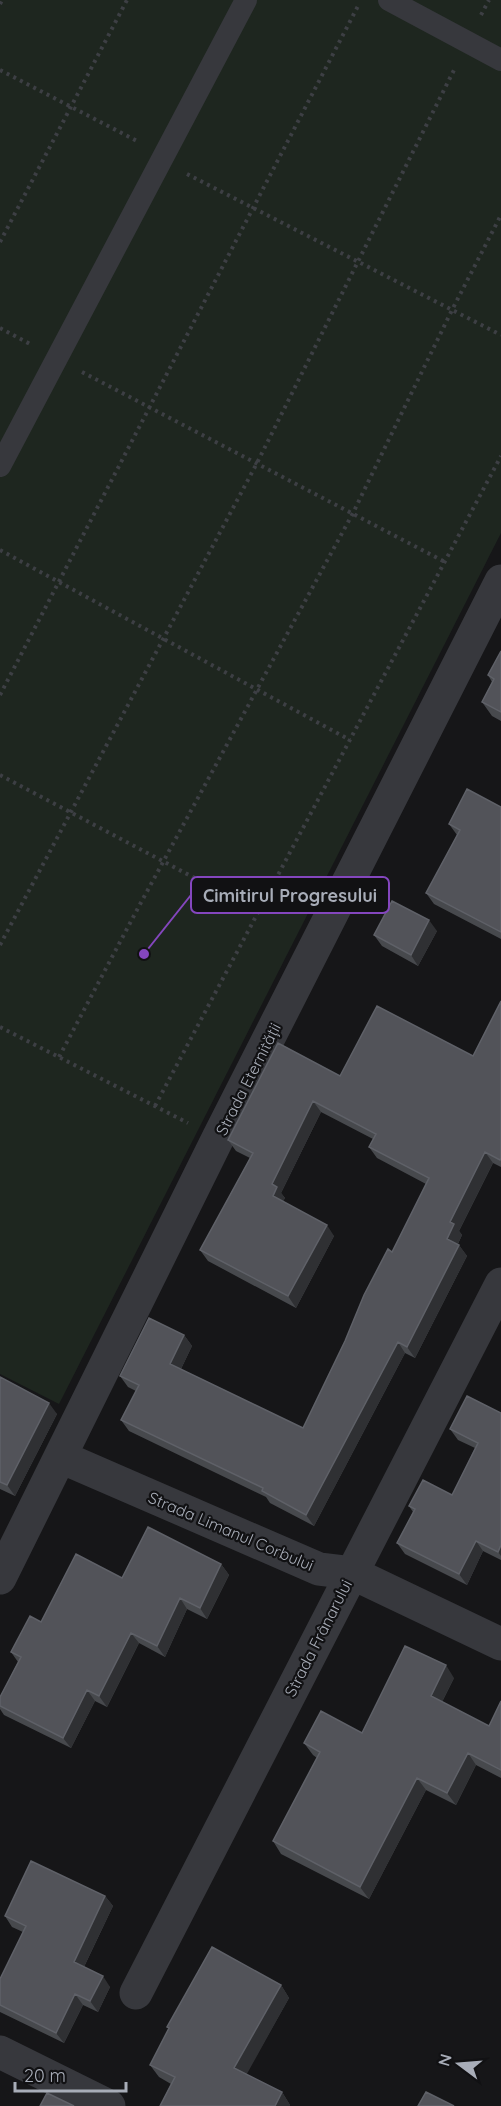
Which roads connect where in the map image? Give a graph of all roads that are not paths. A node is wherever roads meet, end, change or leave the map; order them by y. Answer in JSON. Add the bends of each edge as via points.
{"nodes":[{"id":1,"x":246,"y":0,"type":"edge"},
{"id":2,"x":389,"y":0,"type":"edge"},
{"id":3,"x":501,"y":60,"type":"edge"},
{"id":4,"x":0,"y":466,"type":"edge"},
{"id":5,"x":501,"y":581,"type":"edge"},
{"id":6,"x":501,"y":1284,"type":"edge"},
{"id":7,"x":61,"y":1457,"type":"junction"},
{"id":8,"x":11,"y":1528,"type":"edge"},
{"id":9,"x":352,"y":1573,"type":"junction"},
{"id":10,"x":0,"y":1578,"type":"edge"},
{"id":11,"x":501,"y":1644,"type":"edge"},
{"id":12,"x":136,"y":1993,"type":"dead end"},
{"id":13,"x":0,"y":2052,"type":"edge"},
{"id":14,"x":109,"y":2106,"type":"edge"}],
"edges":[{"from":1,"to":4,"type":"lane"},
{"from":2,"to":3,"type":"lane"},
{"from":5,"to":7,"type":"street","name":"Strada Eternității"},
{"from":6,"to":9,"type":"street","name":"Strada Frânarului"},
{"from":7,"to":8,"type":"street","name":"Strada Eternității"},
{"from":7,"to":9,"type":"street","name":"Strada Limanul Corbului","via":[[319,1569]]},
{"from":8,"to":10,"type":"street","name":"Strada Eternității"},
{"from":9,"to":11,"type":"street","name":"Strada Limanul Corbului"},
{"from":9,"to":12,"type":"street","name":"Strada Frânarului"},
{"from":13,"to":14,"type":"street"}]}
